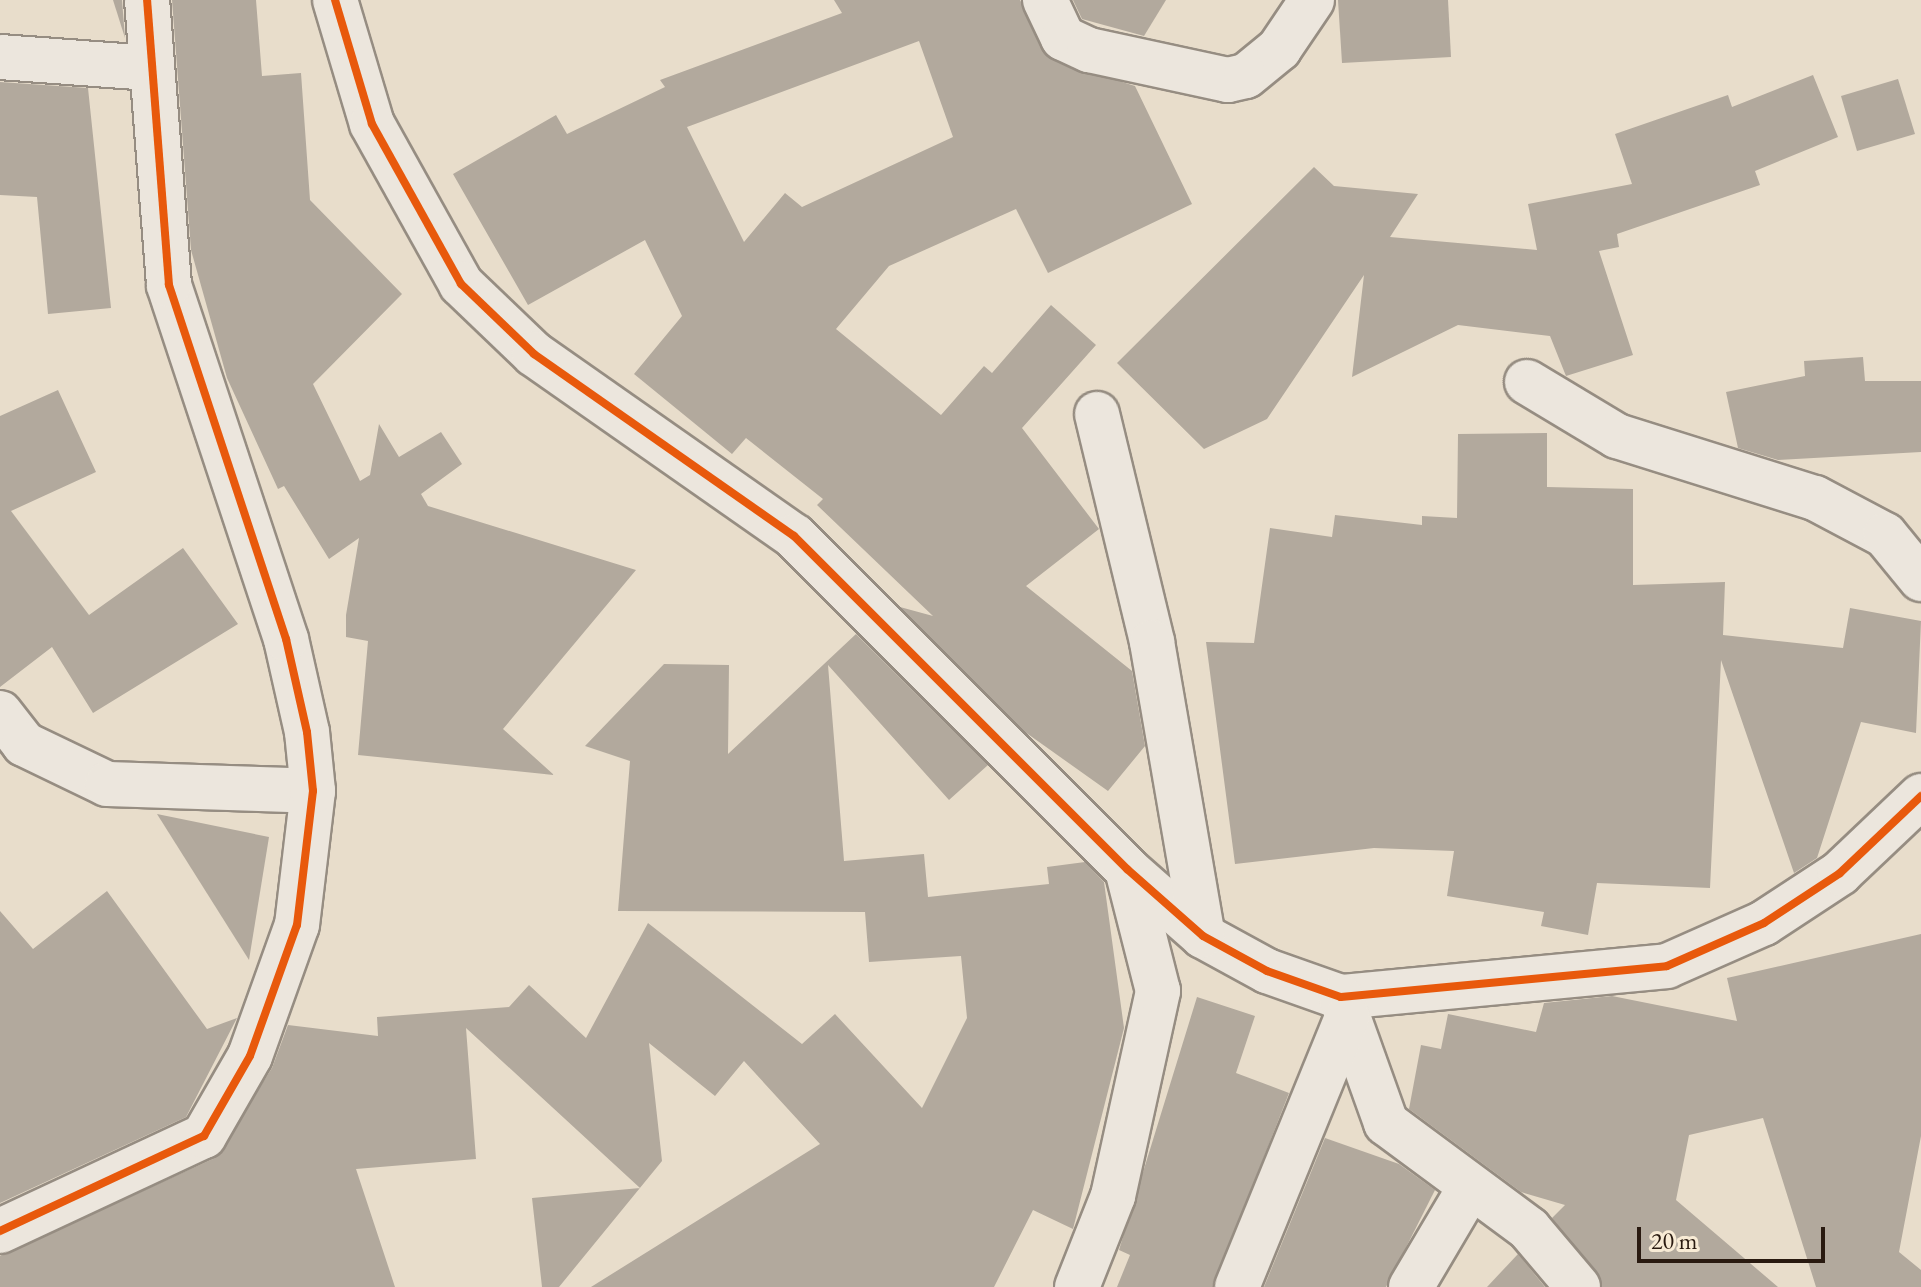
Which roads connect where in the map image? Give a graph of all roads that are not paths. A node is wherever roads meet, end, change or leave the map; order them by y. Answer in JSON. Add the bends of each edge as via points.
{"nodes":[{"id":1,"x":147,"y":0,"type":"edge"},
{"id":2,"x":335,"y":0,"type":"edge"},
{"id":3,"x":1045,"y":0,"type":"edge"},
{"id":4,"x":1312,"y":0,"type":"edge"},
{"id":5,"x":0,"y":57,"type":"edge"},
{"id":6,"x":150,"y":68,"type":"junction"},
{"id":7,"x":1527,"y":382,"type":"dead end"},
{"id":8,"x":1097,"y":414,"type":"dead end"},
{"id":9,"x":1921,"y":579,"type":"edge"},
{"id":10,"x":0,"y":713,"type":"edge"},
{"id":11,"x":313,"y":791,"type":"junction"},
{"id":12,"x":1921,"y":796,"type":"edge"},
{"id":13,"x":1127,"y":869,"type":"junction"},
{"id":14,"x":1203,"y":936,"type":"junction"},
{"id":15,"x":1344,"y":1007,"type":"junction"},
{"id":16,"x":1469,"y":1189,"type":"junction"},
{"id":17,"x":0,"y":1231,"type":"edge"},
{"id":18,"x":1077,"y":1287,"type":"edge"},
{"id":19,"x":1237,"y":1287,"type":"edge"},
{"id":20,"x":1411,"y":1287,"type":"edge"},
{"id":21,"x":1578,"y":1287,"type":"edge"}],
"edges":[{"from":1,"to":6,"type":"street"},
{"from":2,"to":13,"type":"street","via":[[372,124],[461,284],[534,354],[794,536]]},
{"from":3,"to":4,"type":"street","via":[[1063,38],[1089,50],[1228,80],[1246,76],[1279,49]]},
{"from":5,"to":6,"type":"street"},
{"from":6,"to":11,"type":"street","via":[[169,285],[286,639]]},
{"from":7,"to":9,"type":"street","via":[[1617,436],[1815,498],[1885,535]]},
{"from":8,"to":14,"type":"street","via":[[1152,642]]},
{"from":10,"to":11,"type":"street","via":[[24,744],[107,784]]},
{"from":11,"to":17,"type":"street","via":[[297,925],[250,1056],[204,1136]]},
{"from":12,"to":15,"type":"street","via":[[1840,873],[1764,923],[1667,966]]},
{"from":13,"to":14,"type":"street"},
{"from":13,"to":18,"type":"street","via":[[1158,991],[1113,1196]]},
{"from":14,"to":15,"type":"street"},
{"from":15,"to":16,"type":"street","via":[[1386,1123]]},
{"from":15,"to":19,"type":"street"},
{"from":16,"to":20,"type":"street"},
{"from":16,"to":21,"type":"street","via":[[1529,1229]]}]}
